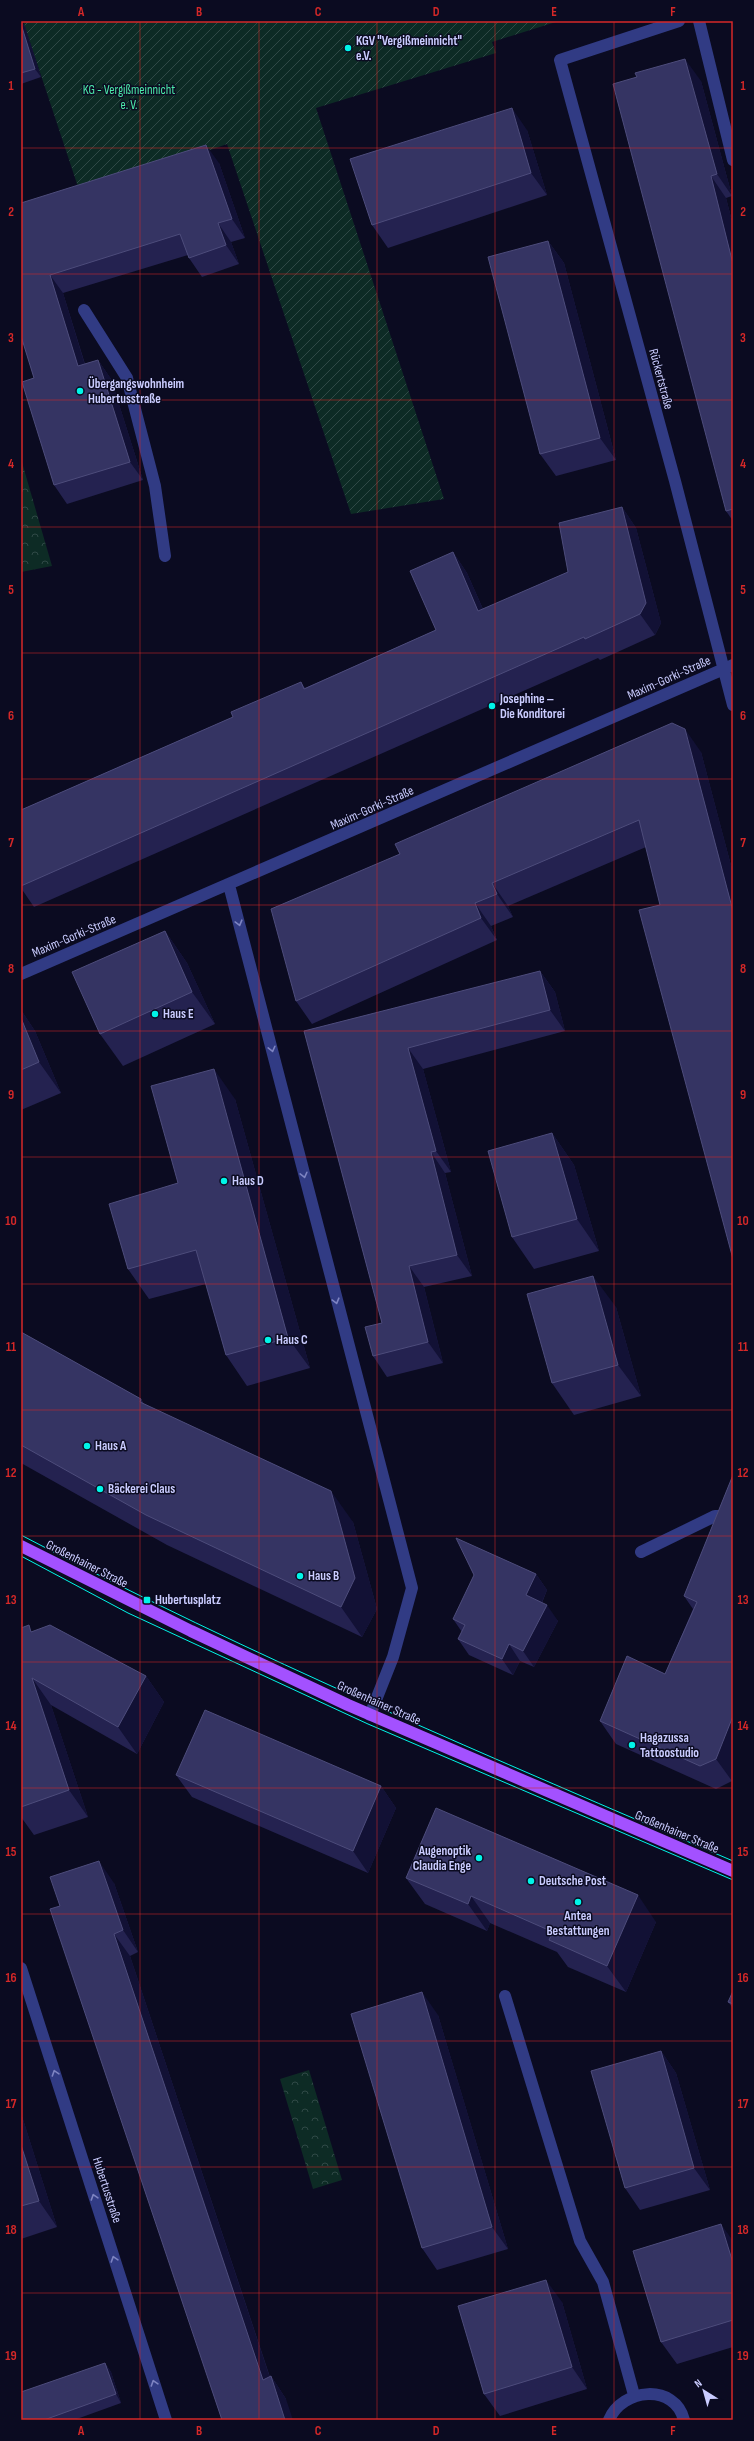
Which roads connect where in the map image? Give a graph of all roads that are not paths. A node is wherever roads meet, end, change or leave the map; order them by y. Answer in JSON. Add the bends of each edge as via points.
{"nodes":[{"id":1,"x":679,"y":21,"type":"edge"},
{"id":2,"x":699,"y":21,"type":"edge"},
{"id":3,"x":733,"y":160,"type":"edge"},
{"id":4,"x":84,"y":310,"type":"dead end"},
{"id":5,"x":166,"y":556,"type":"dead end"},
{"id":6,"x":728,"y":667,"type":"edge"},
{"id":7,"x":733,"y":706,"type":"edge"},
{"id":8,"x":229,"y":885,"type":"junction"},
{"id":9,"x":21,"y":974,"type":"edge"},
{"id":10,"x":733,"y":1516,"type":"edge"},
{"id":11,"x":21,"y":1546,"type":"edge"},
{"id":12,"x":641,"y":1552,"type":"dead end"},
{"id":13,"x":370,"y":1714,"type":"junction"},
{"id":14,"x":733,"y":1871,"type":"edge"},
{"id":15,"x":21,"y":1968,"type":"edge"},
{"id":16,"x":505,"y":1996,"type":"dead end"},
{"id":17,"x":634,"y":2395,"type":"junction"},
{"id":18,"x":166,"y":2420,"type":"edge"},
{"id":19,"x":609,"y":2420,"type":"edge"},
{"id":20,"x":684,"y":2420,"type":"edge"}],
"edges":[{"from":1,"to":6,"type":"street","name":"Rückertstraße","via":[[560,60]]},
{"from":2,"to":3,"type":"street"},
{"from":4,"to":5,"type":"street","via":[[127,378],[156,486]]},
{"from":6,"to":7,"type":"street","name":"Rückertstraße"},
{"from":6,"to":8,"type":"street","name":"Maxim-Gorki-Straße"},
{"from":8,"to":9,"type":"street","name":"Maxim-Gorki-Straße"},
{"from":8,"to":13,"type":"street","one_way":true,"via":[[412,1588],[393,1657]]},
{"from":10,"to":12,"type":"street","via":[[715,1516]]},
{"from":11,"to":13,"type":"main road","name":"Großenhainer Straße","via":[[191,1631]]},
{"from":13,"to":14,"type":"main road","name":"Großenhainer Straße"},
{"from":18,"to":15,"type":"street","name":"Hubertusstraße","one_way":true},
{"from":16,"to":17,"type":"street","via":[[580,2241],[603,2282]]},
{"from":17,"to":19,"type":"street","via":[[615,2409]]},
{"from":17,"to":20,"type":"street","via":[[649,2393],[663,2397],[675,2405]]}]}
